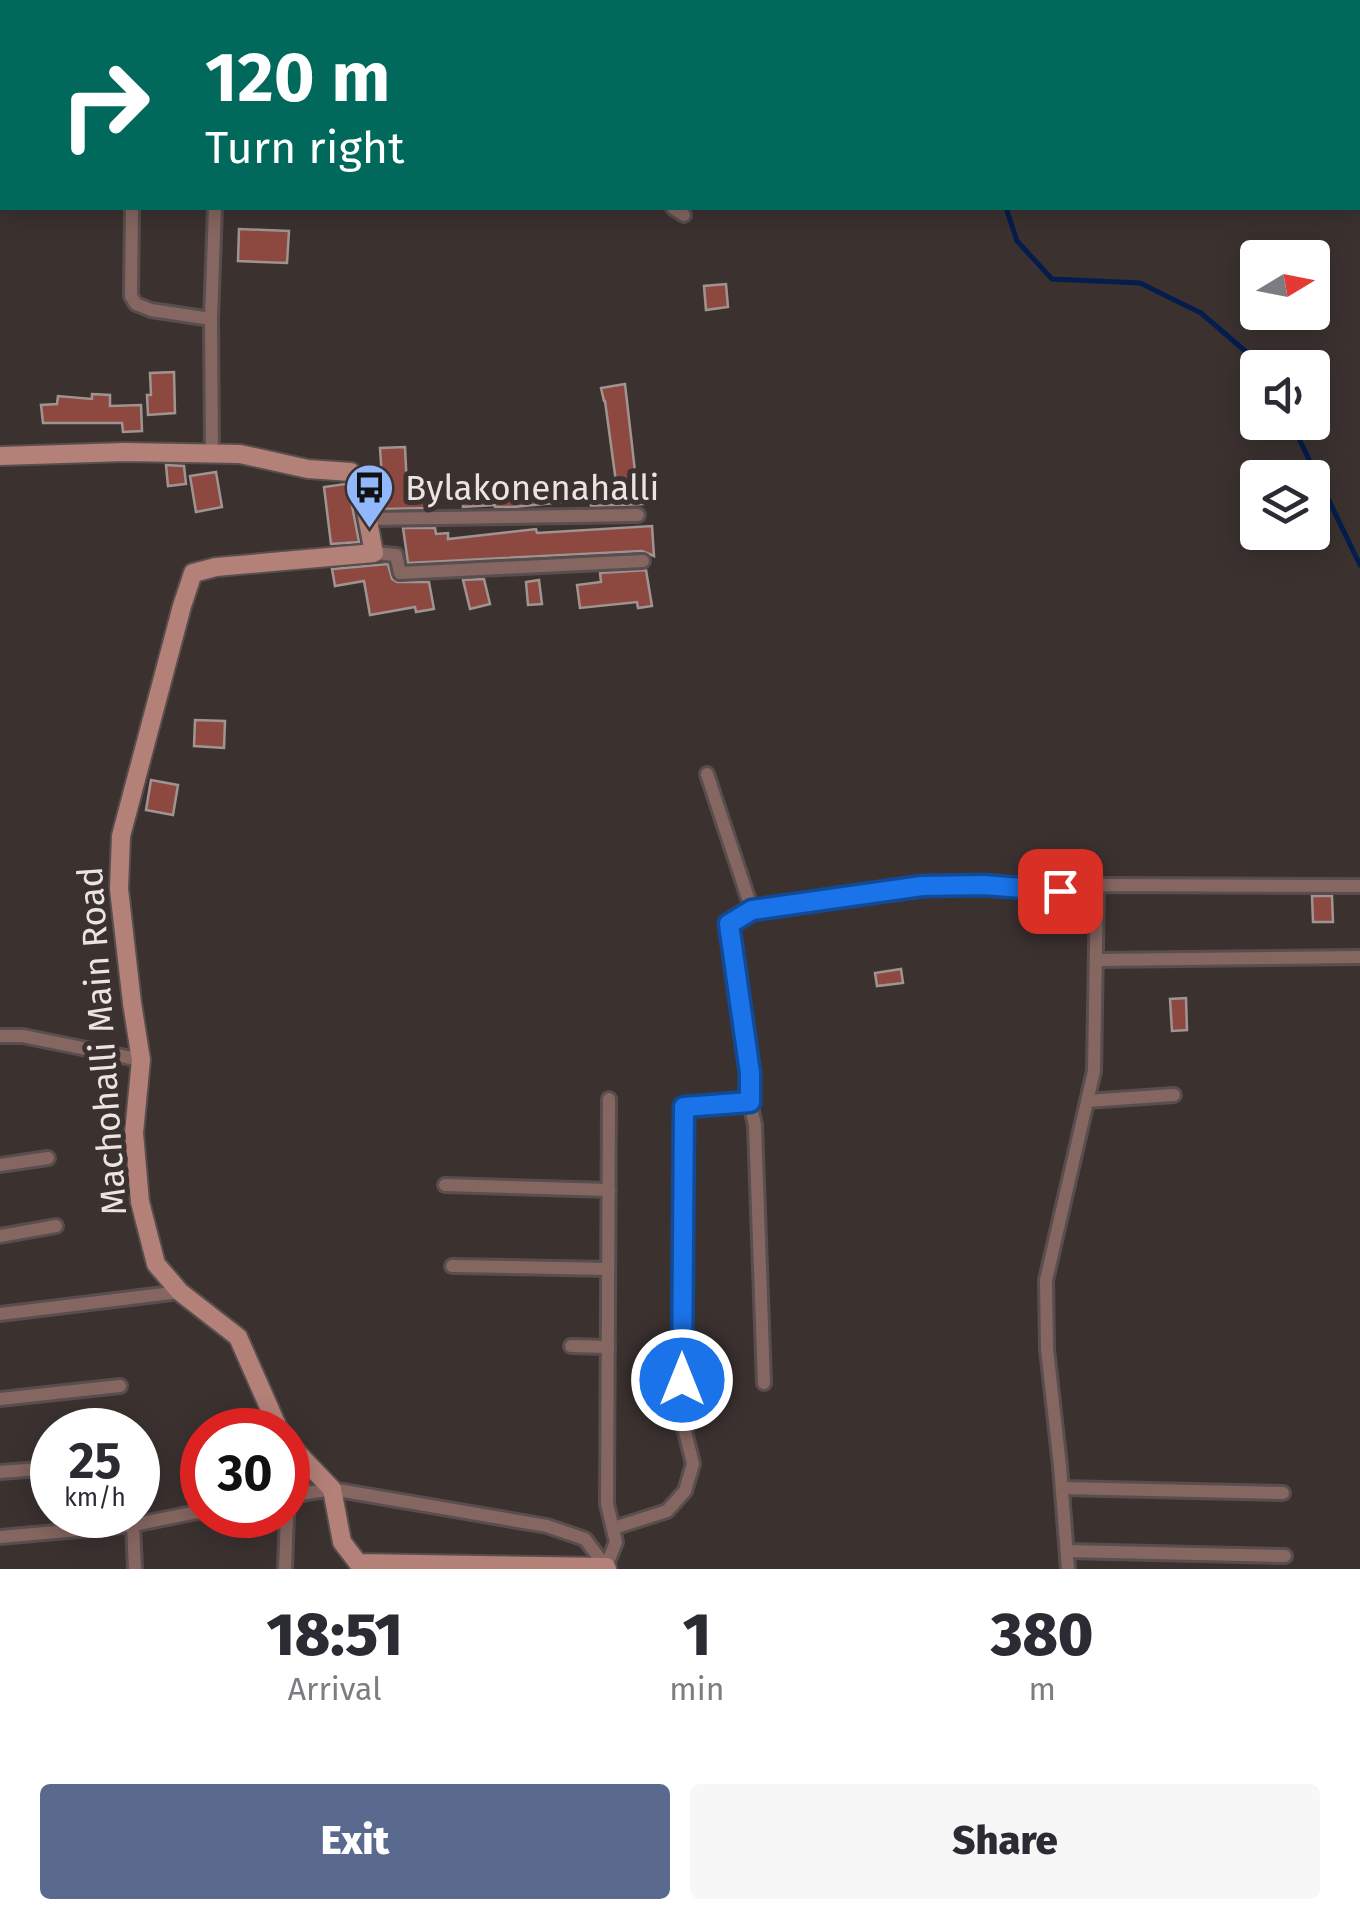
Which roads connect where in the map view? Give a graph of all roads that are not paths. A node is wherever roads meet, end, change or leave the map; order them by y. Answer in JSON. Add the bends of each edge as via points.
{"nodes":[{"id":1,"x":132,"y":210,"type":"edge"},
{"id":2,"x":215,"y":210,"type":"edge"},
{"id":3,"x":211,"y":318,"type":"junction"},
{"id":4,"x":212,"y":453,"type":"junction"},
{"id":5,"x":0,"y":456,"type":"edge"},
{"id":6,"x":638,"y":515,"type":"dead end"},
{"id":7,"x":368,"y":520,"type":"junction"},
{"id":8,"x":374,"y":553,"type":"junction"},
{"id":9,"x":642,"y":561,"type":"dead end"},
{"id":10,"x":706,"y":774,"type":"dead end"},
{"id":11,"x":1360,"y":886,"type":"edge"},
{"id":12,"x":1097,"y":894,"type":"junction"},
{"id":13,"x":752,"y":910,"type":"junction"},
{"id":14,"x":1360,"y":957,"type":"edge"},
{"id":15,"x":1096,"y":960,"type":"junction"},
{"id":16,"x":0,"y":1036,"type":"edge"},
{"id":17,"x":141,"y":1060,"type":"junction"},
{"id":18,"x":1174,"y":1094,"type":"dead end"},
{"id":19,"x":609,"y":1099,"type":"dead end"},
{"id":20,"x":1087,"y":1101,"type":"junction"},
{"id":21,"x":750,"y":1102,"type":"junction"},
{"id":22,"x":48,"y":1158,"type":"dead end"},
{"id":23,"x":0,"y":1165,"type":"edge"},
{"id":24,"x":445,"y":1185,"type":"dead end"},
{"id":25,"x":608,"y":1190,"type":"junction"},
{"id":26,"x":56,"y":1226,"type":"dead end"},
{"id":27,"x":0,"y":1236,"type":"edge"},
{"id":28,"x":452,"y":1266,"type":"dead end"},
{"id":29,"x":608,"y":1269,"type":"junction"},
{"id":30,"x":180,"y":1292,"type":"junction"},
{"id":31,"x":0,"y":1314,"type":"edge"},
{"id":32,"x":571,"y":1346,"type":"dead end"},
{"id":33,"x":608,"y":1347,"type":"junction"},
{"id":34,"x":764,"y":1383,"type":"dead end"},
{"id":35,"x":120,"y":1386,"type":"dead end"},
{"id":36,"x":0,"y":1398,"type":"edge"},
{"id":37,"x":269,"y":1408,"type":"edge"},
{"id":38,"x":310,"y":1466,"type":"edge"},
{"id":39,"x":30,"y":1470,"type":"edge"},
{"id":40,"x":0,"y":1472,"type":"edge"},
{"id":41,"x":1062,"y":1488,"type":"junction"},
{"id":42,"x":332,"y":1489,"type":"junction"},
{"id":43,"x":310,"y":1492,"type":"edge"},
{"id":44,"x":1283,"y":1493,"type":"dead end"},
{"id":45,"x":614,"y":1528,"type":"junction"},
{"id":46,"x":30,"y":1535,"type":"edge"},
{"id":47,"x":0,"y":1538,"type":"edge"},
{"id":48,"x":134,"y":1538,"type":"edge"},
{"id":49,"x":287,"y":1538,"type":"edge"},
{"id":50,"x":1066,"y":1551,"type":"junction"},
{"id":51,"x":1285,"y":1556,"type":"dead end"},
{"id":52,"x":606,"y":1568,"type":"edge"},
{"id":53,"x":135,"y":1569,"type":"edge"},
{"id":54,"x":286,"y":1569,"type":"edge"},
{"id":55,"x":1068,"y":1569,"type":"edge"}],
"edges":[{"from":1,"to":3,"type":"street","via":[[136,304]]},
{"from":2,"to":3,"type":"street"},
{"from":3,"to":4,"type":"street"},
{"from":4,"to":5,"type":"street"},
{"from":4,"to":7,"type":"street","via":[[351,472],[361,484]]},
{"from":6,"to":7,"type":"street"},
{"from":7,"to":8,"type":"street"},
{"from":8,"to":9,"type":"street","via":[[396,555],[400,572]]},
{"from":8,"to":17,"type":"street","name":"Machohalli Main Road","via":[[193,573],[122,836],[119,890]]},
{"from":10,"to":13,"type":"street"},
{"from":11,"to":12,"type":"street","via":[[1098,885]]},
{"from":12,"to":13,"type":"street","via":[[922,886]]},
{"from":12,"to":15,"type":"street"},
{"from":13,"to":21,"type":"street","via":[[729,924]]},
{"from":14,"to":15,"type":"street"},
{"from":15,"to":20,"type":"street","via":[[1094,1071]]},
{"from":16,"to":17,"type":"street"},
{"from":17,"to":30,"type":"street","name":"Machohalli Main Road","via":[[134,1133],[140,1202],[156,1264]]},
{"from":18,"to":20,"type":"street"},
{"from":19,"to":25,"type":"street"},
{"from":20,"to":41,"type":"street","via":[[1046,1280]]},
{"from":21,"to":34,"type":"street"},
{"from":21,"to":45,"type":"street","via":[[684,1107],[682,1419],[693,1464],[684,1491],[667,1511]]},
{"from":22,"to":23,"type":"street"},
{"from":24,"to":25,"type":"street"},
{"from":25,"to":29,"type":"street"},
{"from":26,"to":27,"type":"street"},
{"from":28,"to":29,"type":"street"},
{"from":29,"to":33,"type":"street"},
{"from":30,"to":31,"type":"street"},
{"from":30,"to":37,"type":"street","name":"Machohalli Main Road","via":[[238,1337]]},
{"from":32,"to":33,"type":"street"},
{"from":33,"to":45,"type":"street","via":[[607,1504]]},
{"from":35,"to":36,"type":"street"},
{"from":38,"to":42,"type":"street"},
{"from":39,"to":40,"type":"street"},
{"from":41,"to":44,"type":"street"},
{"from":41,"to":50,"type":"street"},
{"from":42,"to":43,"type":"street"},
{"from":42,"to":52,"type":"street","via":[[548,1526],[585,1539]]},
{"from":42,"to":52,"type":"street","via":[[342,1542],[358,1563]]},
{"from":45,"to":52,"type":"street"},
{"from":46,"to":47,"type":"street"},
{"from":48,"to":53,"type":"street"},
{"from":49,"to":54,"type":"street"},
{"from":50,"to":51,"type":"street"},
{"from":50,"to":55,"type":"street"}]}
